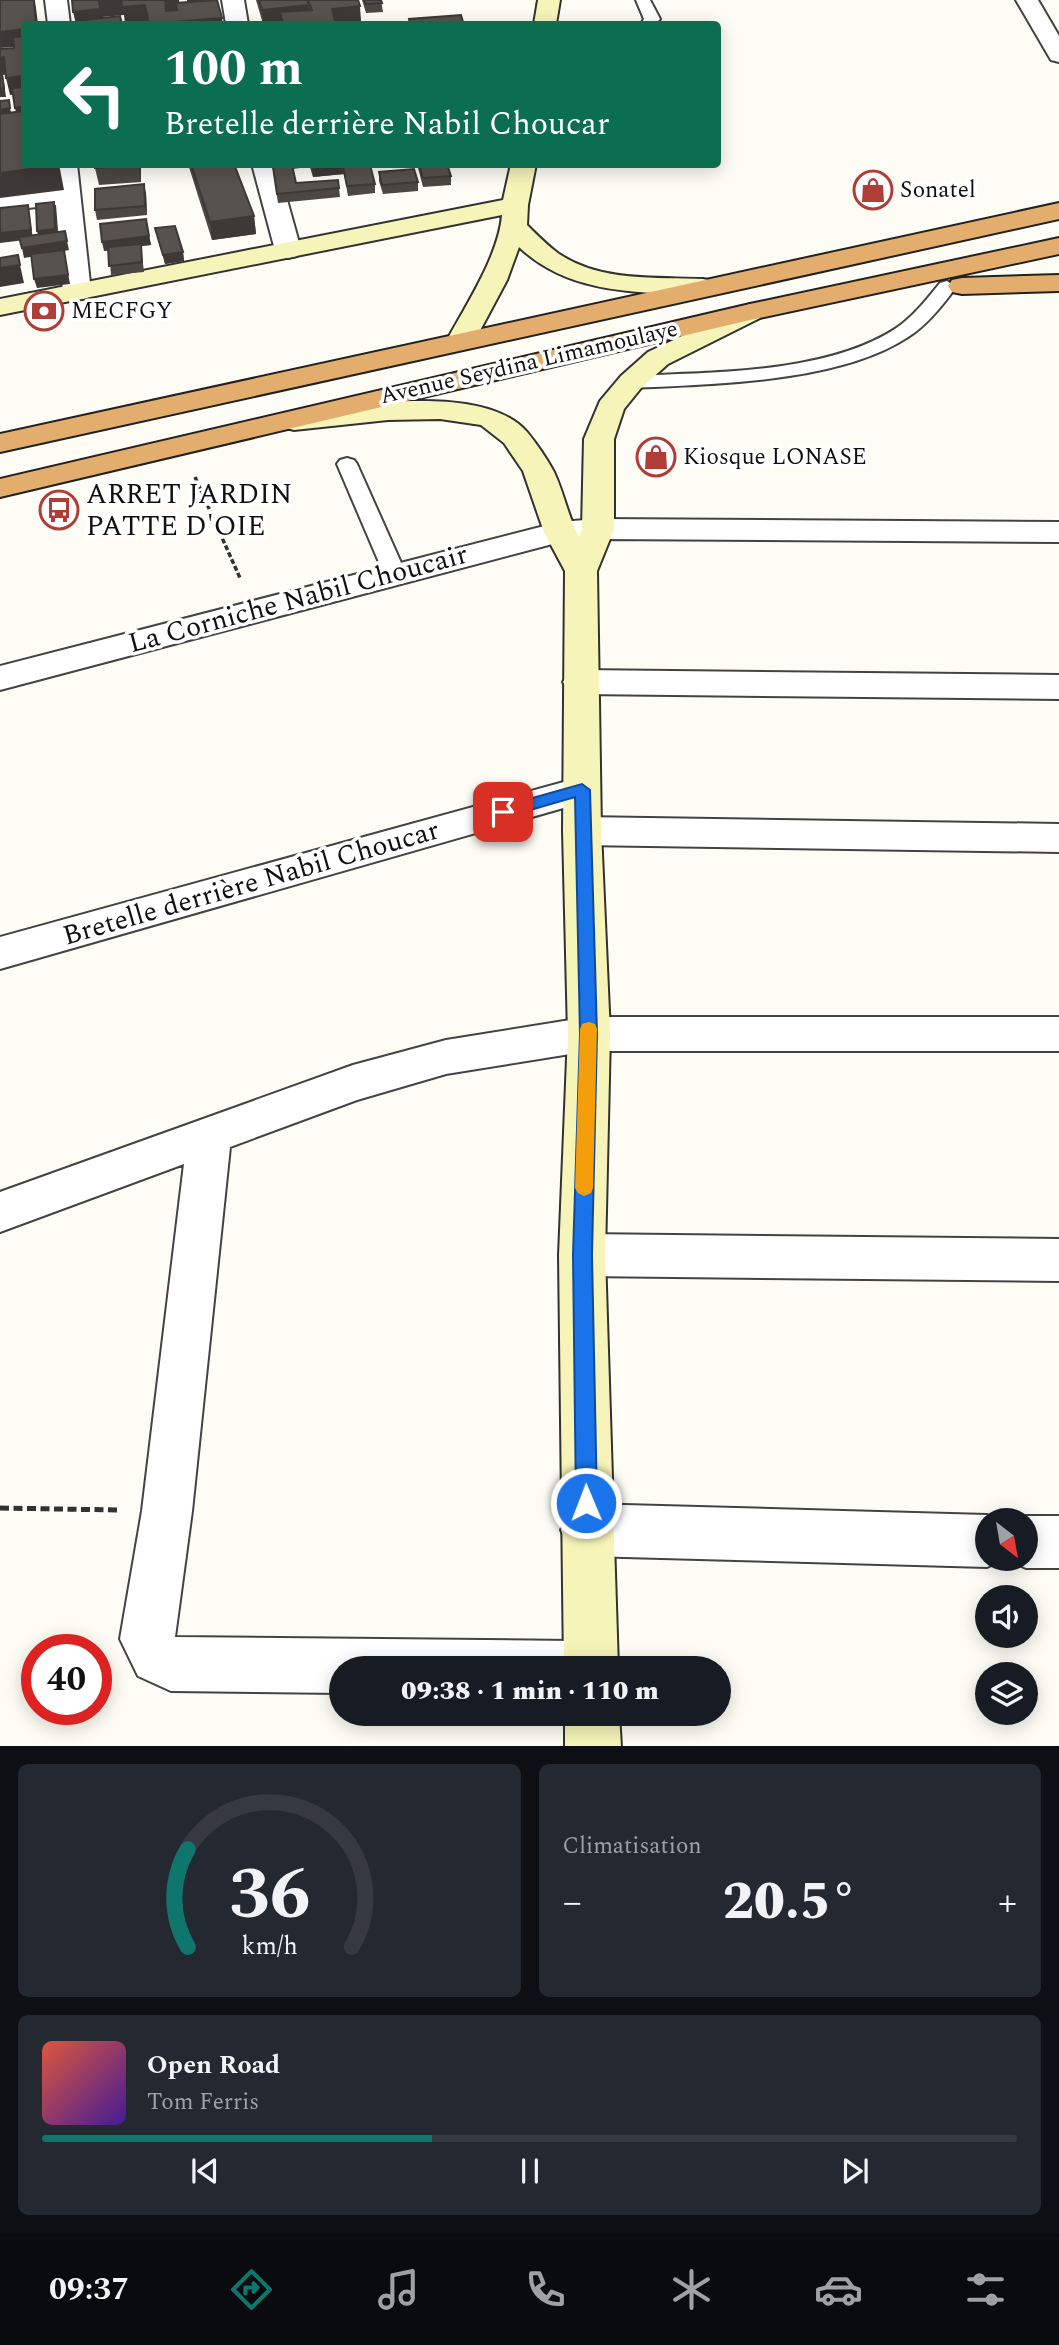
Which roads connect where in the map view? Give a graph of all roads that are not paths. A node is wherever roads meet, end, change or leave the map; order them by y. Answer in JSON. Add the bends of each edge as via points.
{"nodes":[{"id":1,"x":56,"y":0,"type":"edge"},
{"id":2,"x":233,"y":0,"type":"edge"},
{"id":3,"x":549,"y":0,"type":"edge"},
{"id":4,"x":643,"y":0,"type":"edge"},
{"id":5,"x":1027,"y":0,"type":"edge"},
{"id":6,"x":60,"y":21,"type":"edge"},
{"id":7,"x":236,"y":21,"type":"edge"},
{"id":8,"x":546,"y":21,"type":"edge"},
{"id":9,"x":650,"y":21,"type":"edge"},
{"id":10,"x":1059,"y":55,"type":"edge"},
{"id":11,"x":65,"y":168,"type":"edge"},
{"id":12,"x":265,"y":168,"type":"edge"},
{"id":13,"x":523,"y":168,"type":"edge"},
{"id":14,"x":68,"y":195,"type":"junction"},
{"id":15,"x":0,"y":203,"type":"edge"},
{"id":16,"x":1059,"y":211,"type":"edge"},
{"id":17,"x":515,"y":216,"type":"junction"},
{"id":18,"x":1059,"y":246,"type":"edge"},
{"id":19,"x":288,"y":250,"type":"junction"},
{"id":20,"x":1059,"y":283,"type":"edge"},
{"id":21,"x":703,"y":287,"type":"junction"},
{"id":22,"x":947,"y":287,"type":"junction"},
{"id":23,"x":77,"y":292,"type":"junction"},
{"id":24,"x":845,"y":292,"type":"junction"},
{"id":25,"x":0,"y":307,"type":"edge"},
{"id":26,"x":750,"y":312,"type":"junction"},
{"id":27,"x":461,"y":340,"type":"junction"},
{"id":28,"x":631,"y":382,"type":"junction"},
{"id":29,"x":264,"y":424,"type":"junction"},
{"id":30,"x":0,"y":443,"type":"edge"},
{"id":31,"x":347,"y":464,"type":"dead end"},
{"id":32,"x":0,"y":488,"type":"edge"},
{"id":33,"x":598,"y":529,"type":"junction"},
{"id":34,"x":560,"y":531,"type":"junction"},
{"id":35,"x":1059,"y":532,"type":"edge"},
{"id":36,"x":581,"y":571,"type":"junction"},
{"id":37,"x":395,"y":574,"type":"junction"},
{"id":38,"x":0,"y":678,"type":"edge"},
{"id":39,"x":580,"y":682,"type":"junction"},
{"id":40,"x":1059,"y":687,"type":"edge"},
{"id":41,"x":582,"y":810,"type":"junction"},
{"id":42,"x":1059,"y":838,"type":"edge"},
{"id":43,"x":0,"y":953,"type":"edge"},
{"id":44,"x":589,"y":1034,"type":"junction"},
{"id":45,"x":1059,"y":1034,"type":"edge"},
{"id":46,"x":209,"y":1135,"type":"junction"},
{"id":47,"x":0,"y":1212,"type":"edge"},
{"id":48,"x":582,"y":1255,"type":"junction"},
{"id":49,"x":1059,"y":1260,"type":"edge"},
{"id":50,"x":587,"y":1530,"type":"junction"},
{"id":51,"x":975,"y":1541,"type":"edge"},
{"id":52,"x":1038,"y":1542,"type":"edge"},
{"id":53,"x":1059,"y":1542,"type":"edge"},
{"id":54,"x":591,"y":1656,"type":"edge"},
{"id":55,"x":329,"y":1666,"type":"edge"},
{"id":56,"x":592,"y":1726,"type":"edge"},
{"id":57,"x":593,"y":1746,"type":"edge"}],
"edges":[{"from":1,"to":6,"type":"street"},
{"from":2,"to":7,"type":"street"},
{"from":3,"to":8,"type":"street"},
{"from":4,"to":9,"type":"lane"},
{"from":5,"to":10,"type":"street"},
{"from":11,"to":14,"type":"street"},
{"from":12,"to":19,"type":"street"},
{"from":13,"to":17,"type":"street"},
{"from":14,"to":15,"type":"street"},
{"from":14,"to":23,"type":"street"},
{"from":16,"to":21,"type":"highway","name":"Avenue Seydina Limamoulaye"},
{"from":17,"to":19,"type":"street"},
{"from":17,"to":21,"type":"street","via":[[552,261],[571,270],[615,281]]},
{"from":17,"to":27,"type":"street","via":[[493,280]]},
{"from":18,"to":24,"type":"highway","name":"Avenue Seydina Limamoulaye"},
{"from":19,"to":23,"type":"street"},
{"from":20,"to":22,"type":"highway"},
{"from":21,"to":27,"type":"highway","name":"Avenue Seydina Limamoulaye"},
{"from":22,"to":24,"type":"highway"},
{"from":22,"to":28,"type":"lane","via":[[921,318],[894,338],[862,351],[734,377]]},
{"from":23,"to":25,"type":"street"},
{"from":24,"to":26,"type":"highway","name":"Avenue Seydina Limamoulaye"},
{"from":26,"to":28,"type":"street","via":[[658,358]]},
{"from":26,"to":29,"type":"highway","name":"Avenue Seydina Limamoulaye"},
{"from":27,"to":30,"type":"highway","name":"Avenue Seydina Limamoulaye"},
{"from":28,"to":33,"type":"street","via":[[610,407],[599,439]]},
{"from":29,"to":32,"type":"highway","name":"Avenue Seydina Limamoulaye"},
{"from":29,"to":34,"type":"street","via":[[388,411],[440,410],[490,418],[515,437],[538,471]]},
{"from":31,"to":37,"type":"lane"},
{"from":33,"to":34,"type":"street","name":"La Corniche Nabil Choucair"},
{"from":33,"to":35,"type":"street","name":"La Corniche Nabil Choucair"},
{"from":33,"to":36,"type":"street"},
{"from":34,"to":36,"type":"street"},
{"from":34,"to":37,"type":"street","name":"La Corniche Nabil Choucair"},
{"from":36,"to":39,"type":"street"},
{"from":37,"to":38,"type":"street","name":"La Corniche Nabil Choucair"},
{"from":39,"to":40,"type":"street"},
{"from":39,"to":41,"type":"street"},
{"from":41,"to":42,"type":"street","name":"Bretelle derrière Nabil Choucar"},
{"from":41,"to":43,"type":"street","name":"Bretelle derrière Nabil Choucar"},
{"from":41,"to":44,"type":"street"},
{"from":44,"to":45,"type":"street"},
{"from":44,"to":46,"type":"street","via":[[446,1057],[353,1083]]},
{"from":44,"to":48,"type":"street"},
{"from":46,"to":47,"type":"street"},
{"from":46,"to":55,"type":"street","via":[[167,1511],[147,1639],[156,1657],[172,1664]]},
{"from":48,"to":49,"type":"street"},
{"from":48,"to":50,"type":"street"},
{"from":50,"to":51,"type":"street"},
{"from":50,"to":54,"type":"street"},
{"from":52,"to":53,"type":"street"},
{"from":56,"to":57,"type":"street"}]}
